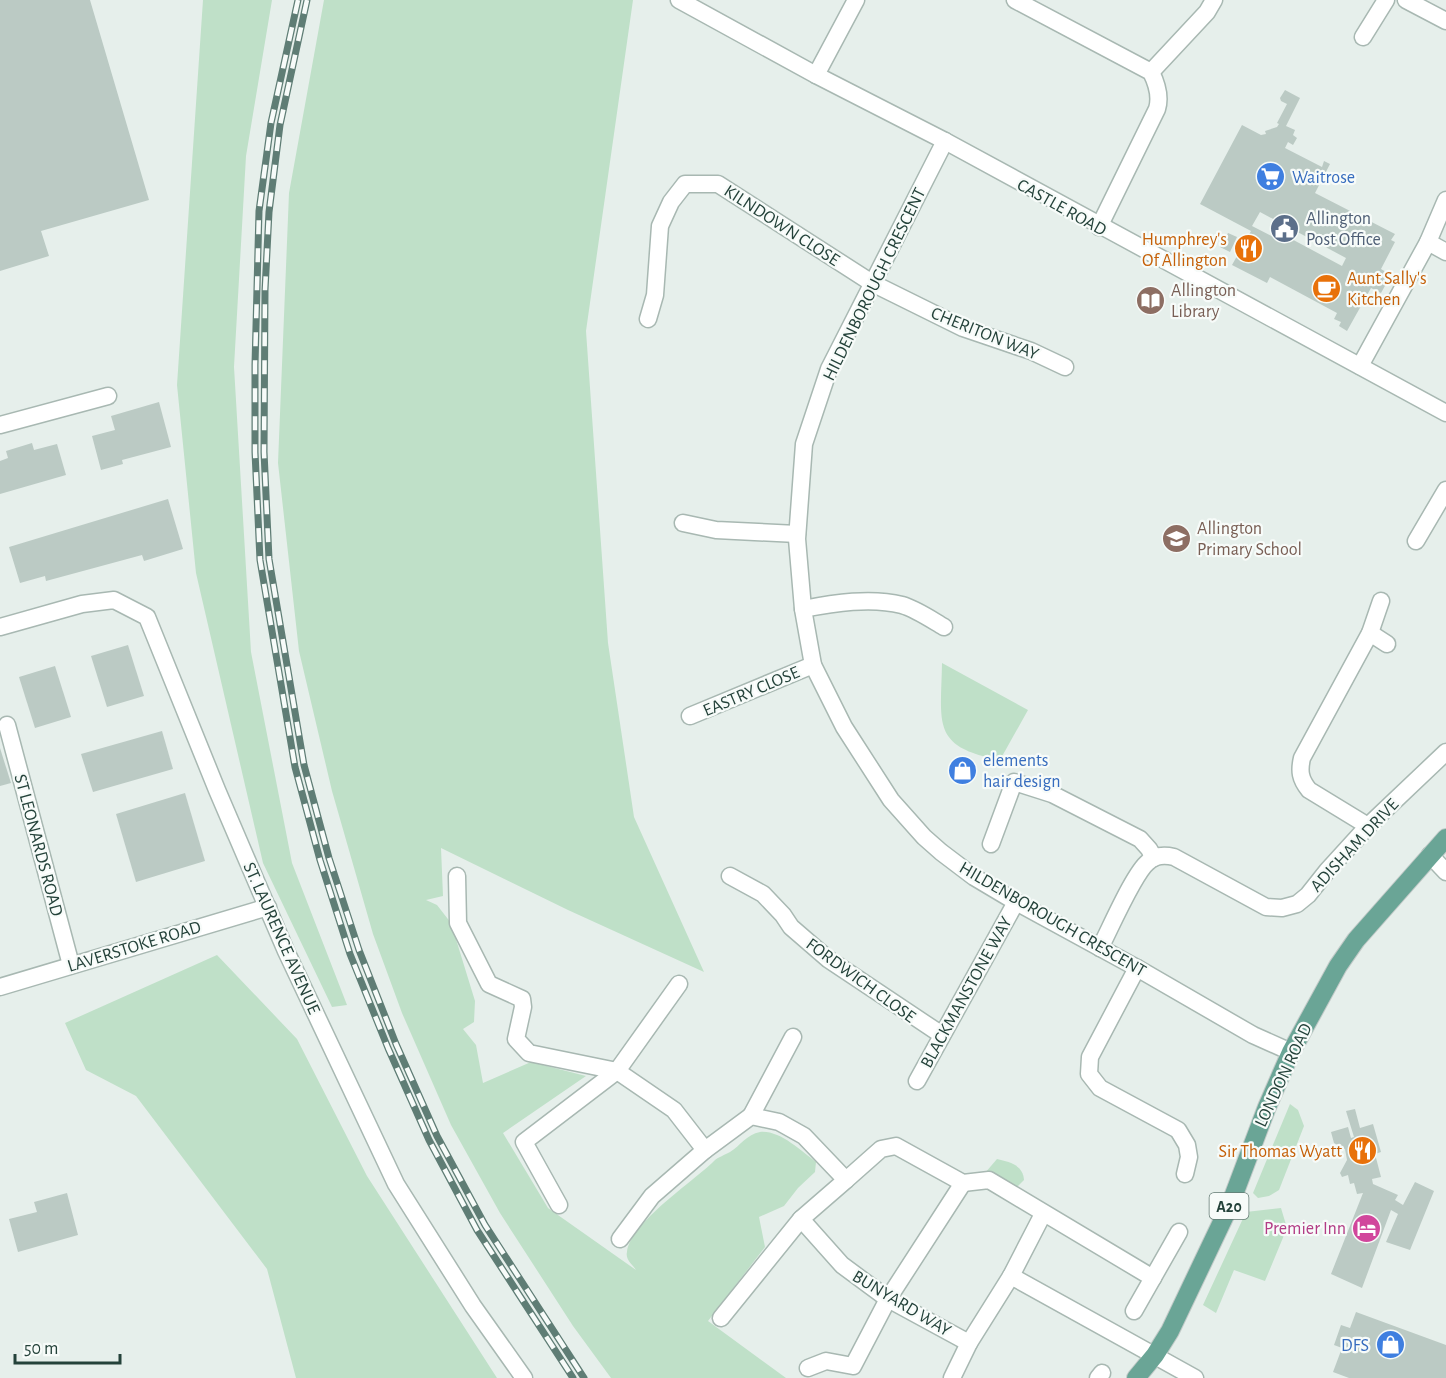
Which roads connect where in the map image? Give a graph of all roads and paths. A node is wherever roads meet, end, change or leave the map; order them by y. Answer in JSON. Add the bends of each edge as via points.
{"nodes":[{"id":1,"x":679,"y":0,"type":"edge"},
{"id":2,"x":856,"y":0,"type":"edge"},
{"id":3,"x":1015,"y":0,"type":"edge"},
{"id":4,"x":1214,"y":0,"type":"edge"},
{"id":5,"x":1386,"y":0,"type":"edge"},
{"id":6,"x":1406,"y":0,"type":"edge"},
{"id":7,"x":1446,"y":21,"type":"edge"},
{"id":8,"x":1363,"y":37,"type":"dead end"},
{"id":9,"x":1151,"y":72,"type":"junction"},
{"id":10,"x":816,"y":75,"type":"junction"},
{"id":11,"x":945,"y":141,"type":"junction"},
{"id":12,"x":1446,"y":200,"type":"edge"},
{"id":13,"x":1099,"y":227,"type":"junction"},
{"id":14,"x":1428,"y":242,"type":"junction"},
{"id":15,"x":1446,"y":252,"type":"edge"},
{"id":16,"x":872,"y":283,"type":"junction"},
{"id":17,"x":648,"y":319,"type":"dead end"},
{"id":18,"x":1360,"y":366,"type":"junction"},
{"id":19,"x":1065,"y":368,"type":"dead end"},
{"id":20,"x":108,"y":396,"type":"dead end"},
{"id":21,"x":1446,"y":413,"type":"edge"},
{"id":22,"x":0,"y":425,"type":"edge"},
{"id":23,"x":1446,"y":490,"type":"edge"},
{"id":24,"x":683,"y":524,"type":"dead end"},
{"id":25,"x":797,"y":534,"type":"junction"},
{"id":26,"x":1416,"y":541,"type":"dead end"},
{"id":27,"x":1381,"y":602,"type":"dead end"},
{"id":28,"x":803,"y":609,"type":"junction"},
{"id":29,"x":0,"y":627,"type":"edge"},
{"id":30,"x":944,"y":627,"type":"dead end"},
{"id":31,"x":1370,"y":633,"type":"junction"},
{"id":32,"x":1387,"y":644,"type":"dead end"},
{"id":33,"x":813,"y":665,"type":"junction"},
{"id":34,"x":690,"y":716,"type":"dead end"},
{"id":35,"x":7,"y":725,"type":"dead end"},
{"id":36,"x":1446,"y":752,"type":"edge"},
{"id":37,"x":1368,"y":826,"type":"junction"},
{"id":38,"x":1446,"y":838,"type":"edge"},
{"id":39,"x":991,"y":844,"type":"dead end"},
{"id":40,"x":1430,"y":855,"type":"junction"},
{"id":41,"x":1154,"y":858,"type":"junction"},
{"id":42,"x":1446,"y":872,"type":"edge"},
{"id":43,"x":457,"y":876,"type":"dead end"},
{"id":44,"x":729,"y":876,"type":"dead end"},
{"id":45,"x":1016,"y":902,"type":"junction"},
{"id":46,"x":268,"y":908,"type":"junction"},
{"id":47,"x":1100,"y":948,"type":"junction"},
{"id":48,"x":71,"y":965,"type":"junction"},
{"id":49,"x":1137,"y":968,"type":"junction"},
{"id":50,"x":679,"y":984,"type":"dead end"},
{"id":51,"x":0,"y":987,"type":"edge"},
{"id":52,"x":942,"y":1035,"type":"junction"},
{"id":53,"x":793,"y":1037,"type":"dead end"},
{"id":54,"x":1291,"y":1052,"type":"junction"},
{"id":55,"x":617,"y":1071,"type":"junction"},
{"id":56,"x":917,"y":1081,"type":"dead end"},
{"id":57,"x":752,"y":1116,"type":"junction"},
{"id":58,"x":705,"y":1150,"type":"junction"},
{"id":59,"x":1185,"y":1174,"type":"dead end"},
{"id":60,"x":846,"y":1180,"type":"junction"},
{"id":61,"x":963,"y":1183,"type":"junction"},
{"id":62,"x":559,"y":1206,"type":"dead end"},
{"id":63,"x":1043,"y":1214,"type":"junction"},
{"id":64,"x":801,"y":1219,"type":"junction"},
{"id":65,"x":1179,"y":1232,"type":"dead end"},
{"id":66,"x":620,"y":1239,"type":"dead end"},
{"id":67,"x":1011,"y":1276,"type":"junction"},
{"id":68,"x":1153,"y":1278,"type":"junction"},
{"id":69,"x":888,"y":1299,"type":"junction"},
{"id":70,"x":1134,"y":1311,"type":"dead end"},
{"id":71,"x":721,"y":1318,"type":"dead end"},
{"id":72,"x":969,"y":1343,"type":"junction"},
{"id":73,"x":1155,"y":1355,"type":"junction"},
{"id":74,"x":808,"y":1368,"type":"dead end"},
{"id":75,"x":524,"y":1378,"type":"edge"},
{"id":76,"x":952,"y":1378,"type":"edge"},
{"id":77,"x":1136,"y":1378,"type":"edge"},
{"id":78,"x":1195,"y":1378,"type":"edge"}],
"edges":[{"from":1,"to":10,"type":"street","name":"CASTLE ROAD"},
{"from":2,"to":10,"type":"street"},
{"from":3,"to":9,"type":"street"},
{"from":4,"to":9,"type":"street"},
{"from":5,"to":8,"type":"street"},
{"from":6,"to":7,"type":"street"},
{"from":9,"to":13,"type":"street","via":[[1158,90],[1157,109]]},
{"from":10,"to":11,"type":"street","name":"CASTLE ROAD"},
{"from":11,"to":13,"type":"street","name":"CASTLE ROAD"},
{"from":11,"to":16,"type":"street","name":"HILDENBOROUGH CRESCENT"},
{"from":12,"to":14,"type":"street"},
{"from":13,"to":18,"type":"street","name":"CASTLE ROAD"},
{"from":14,"to":15,"type":"street"},
{"from":14,"to":18,"type":"street"},
{"from":16,"to":17,"type":"street","name":"KILNDOWN CLOSE","via":[[718,184],[685,184],[660,226],[655,295]]},
{"from":16,"to":19,"type":"street","name":"CHERITON WAY","via":[[963,328],[1031,351]]},
{"from":16,"to":25,"type":"street","name":"HILDENBOROUGH CRESCENT","via":[[829,369],[804,444]]},
{"from":18,"to":21,"type":"street","name":"CASTLE ROAD"},
{"from":20,"to":22,"type":"street"},
{"from":23,"to":26,"type":"street"},
{"from":24,"to":25,"type":"street","via":[[716,530]]},
{"from":25,"to":28,"type":"street","name":"HILDENBOROUGH CRESCENT"},
{"from":27,"to":31,"type":"street"},
{"from":28,"to":30,"type":"street","via":[[868,602],[903,605]]},
{"from":28,"to":33,"type":"street","name":"HILDENBOROUGH CRESCENT"},
{"from":29,"to":46,"type":"street","name":"ST. LAURENCE AVENUE","via":[[82,604],[114,600],[147,617]]},
{"from":31,"to":32,"type":"street"},
{"from":31,"to":37,"type":"street","via":[[1302,758],[1300,769],[1309,790]]},
{"from":33,"to":34,"type":"street","name":"EASTRY CLOSE"},
{"from":33,"to":45,"type":"street","name":"HILDENBOROUGH CRESCENT","via":[[844,728],[891,800],[941,852]]},
{"from":35,"to":48,"type":"street","name":"ST LEONARDS ROAD"},
{"from":36,"to":37,"type":"street","name":"ADISHAM DRIVE"},
{"from":37,"to":41,"type":"street","name":"ADISHAM DRIVE","via":[[1308,895],[1297,904],[1282,908],[1266,907],[1174,857]]},
{"from":38,"to":40,"type":"main road","number":"A20"},
{"from":39,"to":41,"type":"street","via":[[1014,782],[1052,794],[1140,839]]},
{"from":40,"to":42,"type":"street"},
{"from":40,"to":54,"type":"main road","name":"LONDON ROAD","number":"A20","via":[[1356,940]]},
{"from":41,"to":47,"type":"street","via":[[1141,869]]},
{"from":43,"to":55,"type":"street","via":[[458,922],[489,984],[522,999],[524,1007],[516,1039],[529,1053]]},
{"from":44,"to":52,"type":"street","name":"FORDWICH CLOSE","via":[[763,894],[791,927],[828,959]]},
{"from":45,"to":47,"type":"street","name":"HILDENBOROUGH CRESCENT"},
{"from":45,"to":52,"type":"street","name":"BLACKMANSTONE WAY"},
{"from":46,"to":48,"type":"street","name":"LAVERSTOKE ROAD"},
{"from":46,"to":75,"type":"street","name":"ST. LAURENCE AVENUE","via":[[396,1184]]},
{"from":47,"to":49,"type":"street","name":"HILDENBOROUGH CRESCENT"},
{"from":48,"to":51,"type":"street","name":"LAVERSTOKE ROAD"},
{"from":49,"to":54,"type":"street","name":"HILDENBOROUGH CRESCENT","via":[[1253,1035]]},
{"from":49,"to":59,"type":"street","via":[[1090,1057],[1089,1074],[1100,1088],[1178,1130],[1189,1157]]},
{"from":50,"to":55,"type":"street"},
{"from":52,"to":56,"type":"street","name":"BLACKMANSTONE WAY"},
{"from":53,"to":57,"type":"street"},
{"from":54,"to":73,"type":"main road","name":"LONDON ROAD","number":"A20","via":[[1230,1205]]},
{"from":55,"to":58,"type":"street","via":[[674,1110]]},
{"from":55,"to":62,"type":"street","via":[[524,1142]]},
{"from":57,"to":58,"type":"street"},
{"from":57,"to":60,"type":"street","via":[[779,1122],[804,1136]]},
{"from":58,"to":66,"type":"street","via":[[651,1196]]},
{"from":60,"to":61,"type":"street","via":[[881,1149],[896,1146]]},
{"from":60,"to":64,"type":"street"},
{"from":61,"to":63,"type":"street","via":[[989,1180]]},
{"from":61,"to":69,"type":"street"},
{"from":63,"to":67,"type":"street","name":"BUNYARD WAY"},
{"from":63,"to":68,"type":"street"},
{"from":64,"to":69,"type":"street","name":"BUNYARD WAY","via":[[842,1265]]},
{"from":64,"to":71,"type":"street"},
{"from":65,"to":68,"type":"street"},
{"from":67,"to":72,"type":"street","name":"BUNYARD WAY"},
{"from":67,"to":73,"type":"street"},
{"from":68,"to":70,"type":"street"},
{"from":69,"to":72,"type":"street","name":"BUNYARD WAY"},
{"from":69,"to":74,"type":"street","via":[[853,1366],[826,1361]]},
{"from":72,"to":76,"type":"street"},
{"from":73,"to":77,"type":"main road","name":"LONDON ROAD","number":"A20"},
{"from":73,"to":78,"type":"street"}]}
